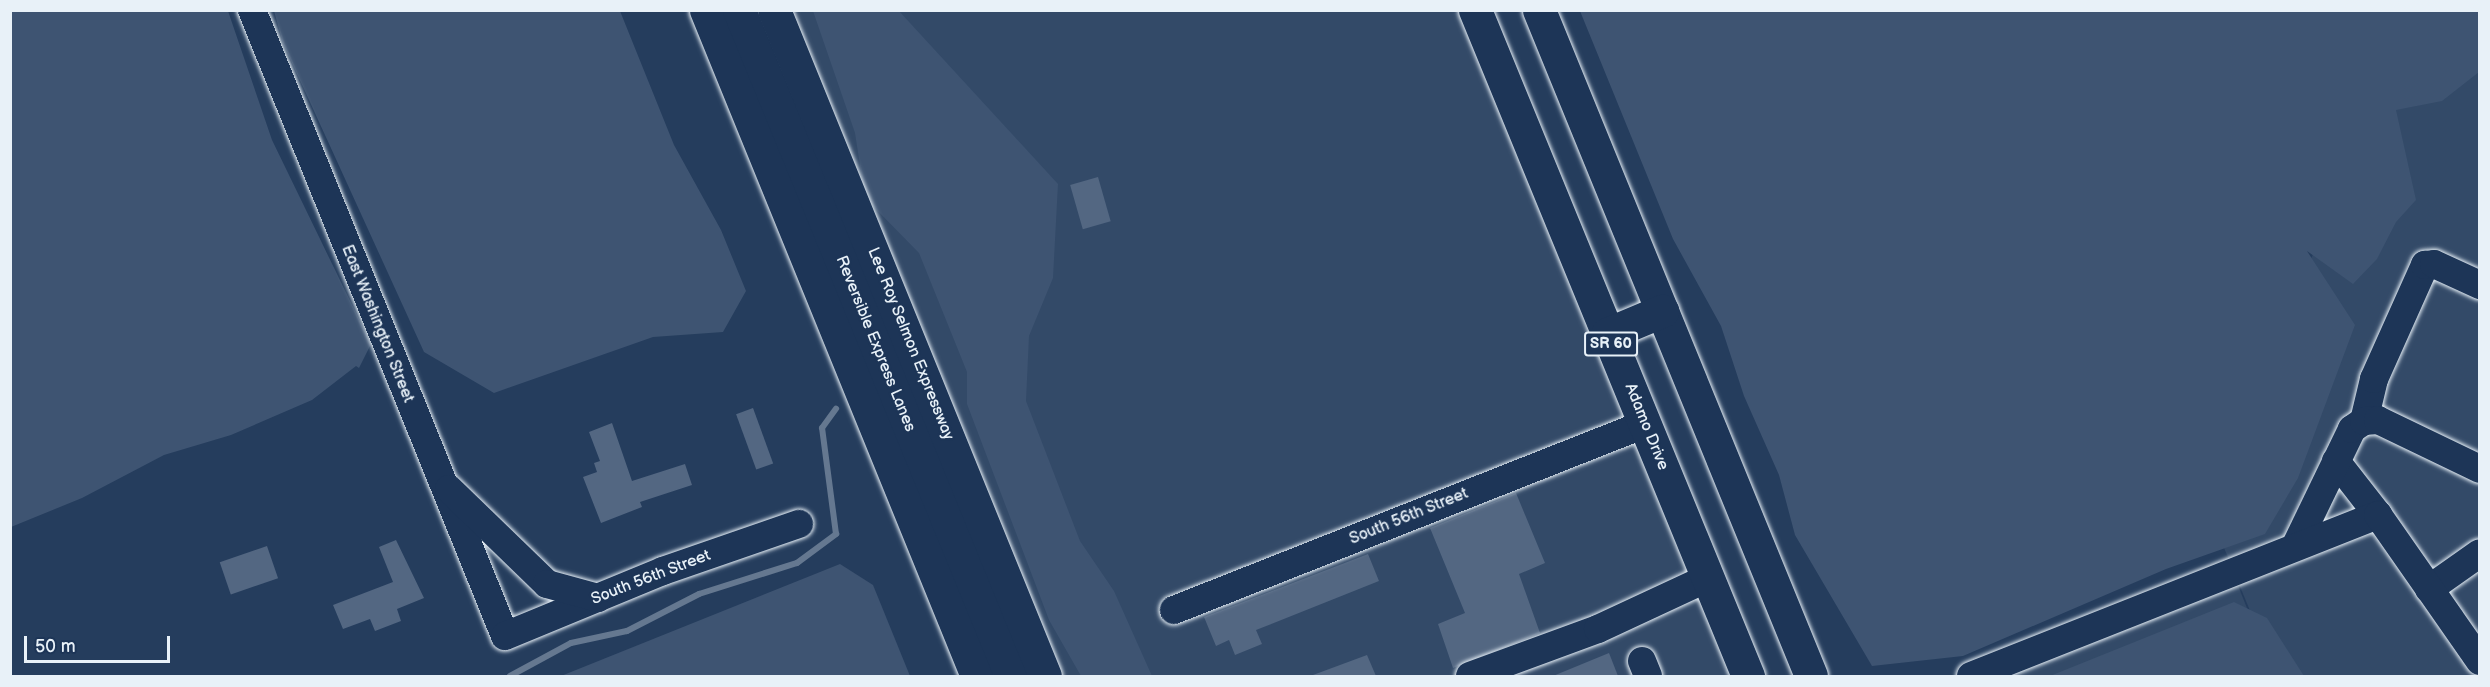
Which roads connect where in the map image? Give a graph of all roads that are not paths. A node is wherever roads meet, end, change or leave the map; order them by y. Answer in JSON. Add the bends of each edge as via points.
{"nodes":[{"id":1,"x":252,"y":10,"type":"edge"},
{"id":2,"x":706,"y":10,"type":"edge"},
{"id":3,"x":739,"y":10,"type":"edge"},
{"id":4,"x":774,"y":10,"type":"edge"},
{"id":5,"x":1476,"y":10,"type":"edge"},
{"id":6,"x":1539,"y":10,"type":"edge"},
{"id":7,"x":2480,"y":285,"type":"edge"},
{"id":8,"x":1662,"y":311,"type":"junction"},
{"id":9,"x":1607,"y":334,"type":"junction"},
{"id":10,"x":2364,"y":421,"type":"junction"},
{"id":11,"x":1645,"y":424,"type":"junction"},
{"id":12,"x":2336,"y":461,"type":"junction"},
{"id":13,"x":2480,"y":469,"type":"edge"},
{"id":14,"x":439,"y":479,"type":"junction"},
{"id":15,"x":2378,"y":515,"type":"junction"},
{"id":16,"x":799,"y":524,"type":"dead end"},
{"id":17,"x":2296,"y":545,"type":"junction"},
{"id":18,"x":2480,"y":552,"type":"edge"},
{"id":19,"x":1708,"y":578,"type":"junction"},
{"id":20,"x":2429,"y":588,"type":"junction"},
{"id":21,"x":598,"y":598,"type":"junction"},
{"id":22,"x":1174,"y":610,"type":"dead end"},
{"id":23,"x":505,"y":636,"type":"joint"},
{"id":24,"x":2480,"y":661,"type":"edge"},
{"id":25,"x":977,"y":676,"type":"edge"},
{"id":26,"x":1011,"y":676,"type":"edge"},
{"id":27,"x":1046,"y":676,"type":"edge"},
{"id":28,"x":1470,"y":676,"type":"edge"},
{"id":29,"x":1748,"y":676,"type":"edge"},
{"id":30,"x":1811,"y":676,"type":"edge"},
{"id":31,"x":1971,"y":676,"type":"edge"}],
"edges":[{"from":1,"to":14,"type":"street","name":"East Washington Street"},
{"from":2,"to":25,"type":"main road"},
{"from":3,"to":26,"type":"main road","name":"Reversible Express Lanes"},
{"from":4,"to":27,"type":"main road","name":"Lee Roy Selmon Expressway"},
{"from":5,"to":9,"type":"main road","name":"Adamo Drive","number":"SR 60"},
{"from":6,"to":8,"type":"main road"},
{"from":7,"to":10,"type":"street","via":[[2434,264],[2425,265],[2374,379]]},
{"from":8,"to":9,"type":"main road"},
{"from":8,"to":30,"type":"main road"},
{"from":9,"to":11,"type":"main road","name":"Adamo Drive","number":"SR 60"},
{"from":10,"to":12,"type":"street","via":[[2352,429]]},
{"from":10,"to":13,"type":"street","via":[[2378,420]]},
{"from":11,"to":19,"type":"main road","name":"Adamo Drive","number":"SR 60"},
{"from":11,"to":22,"type":"street","name":"South 56th Street"},
{"from":12,"to":15,"type":"street"},
{"from":12,"to":17,"type":"street"},
{"from":14,"to":21,"type":"street","via":[[547,584]]},
{"from":14,"to":23,"type":"street","name":"East Washington Street"},
{"from":15,"to":17,"type":"street"},
{"from":15,"to":20,"type":"street"},
{"from":16,"to":21,"type":"street","name":"South 56th Street"},
{"from":17,"to":31,"type":"street"},
{"from":18,"to":20,"type":"street"},
{"from":19,"to":28,"type":"street","via":[[1598,629]]},
{"from":19,"to":29,"type":"main road","name":"Adamo Drive","number":"SR 60"},
{"from":20,"to":24,"type":"street"},
{"from":21,"to":23,"type":"street","name":"South 56th Street"}]}
